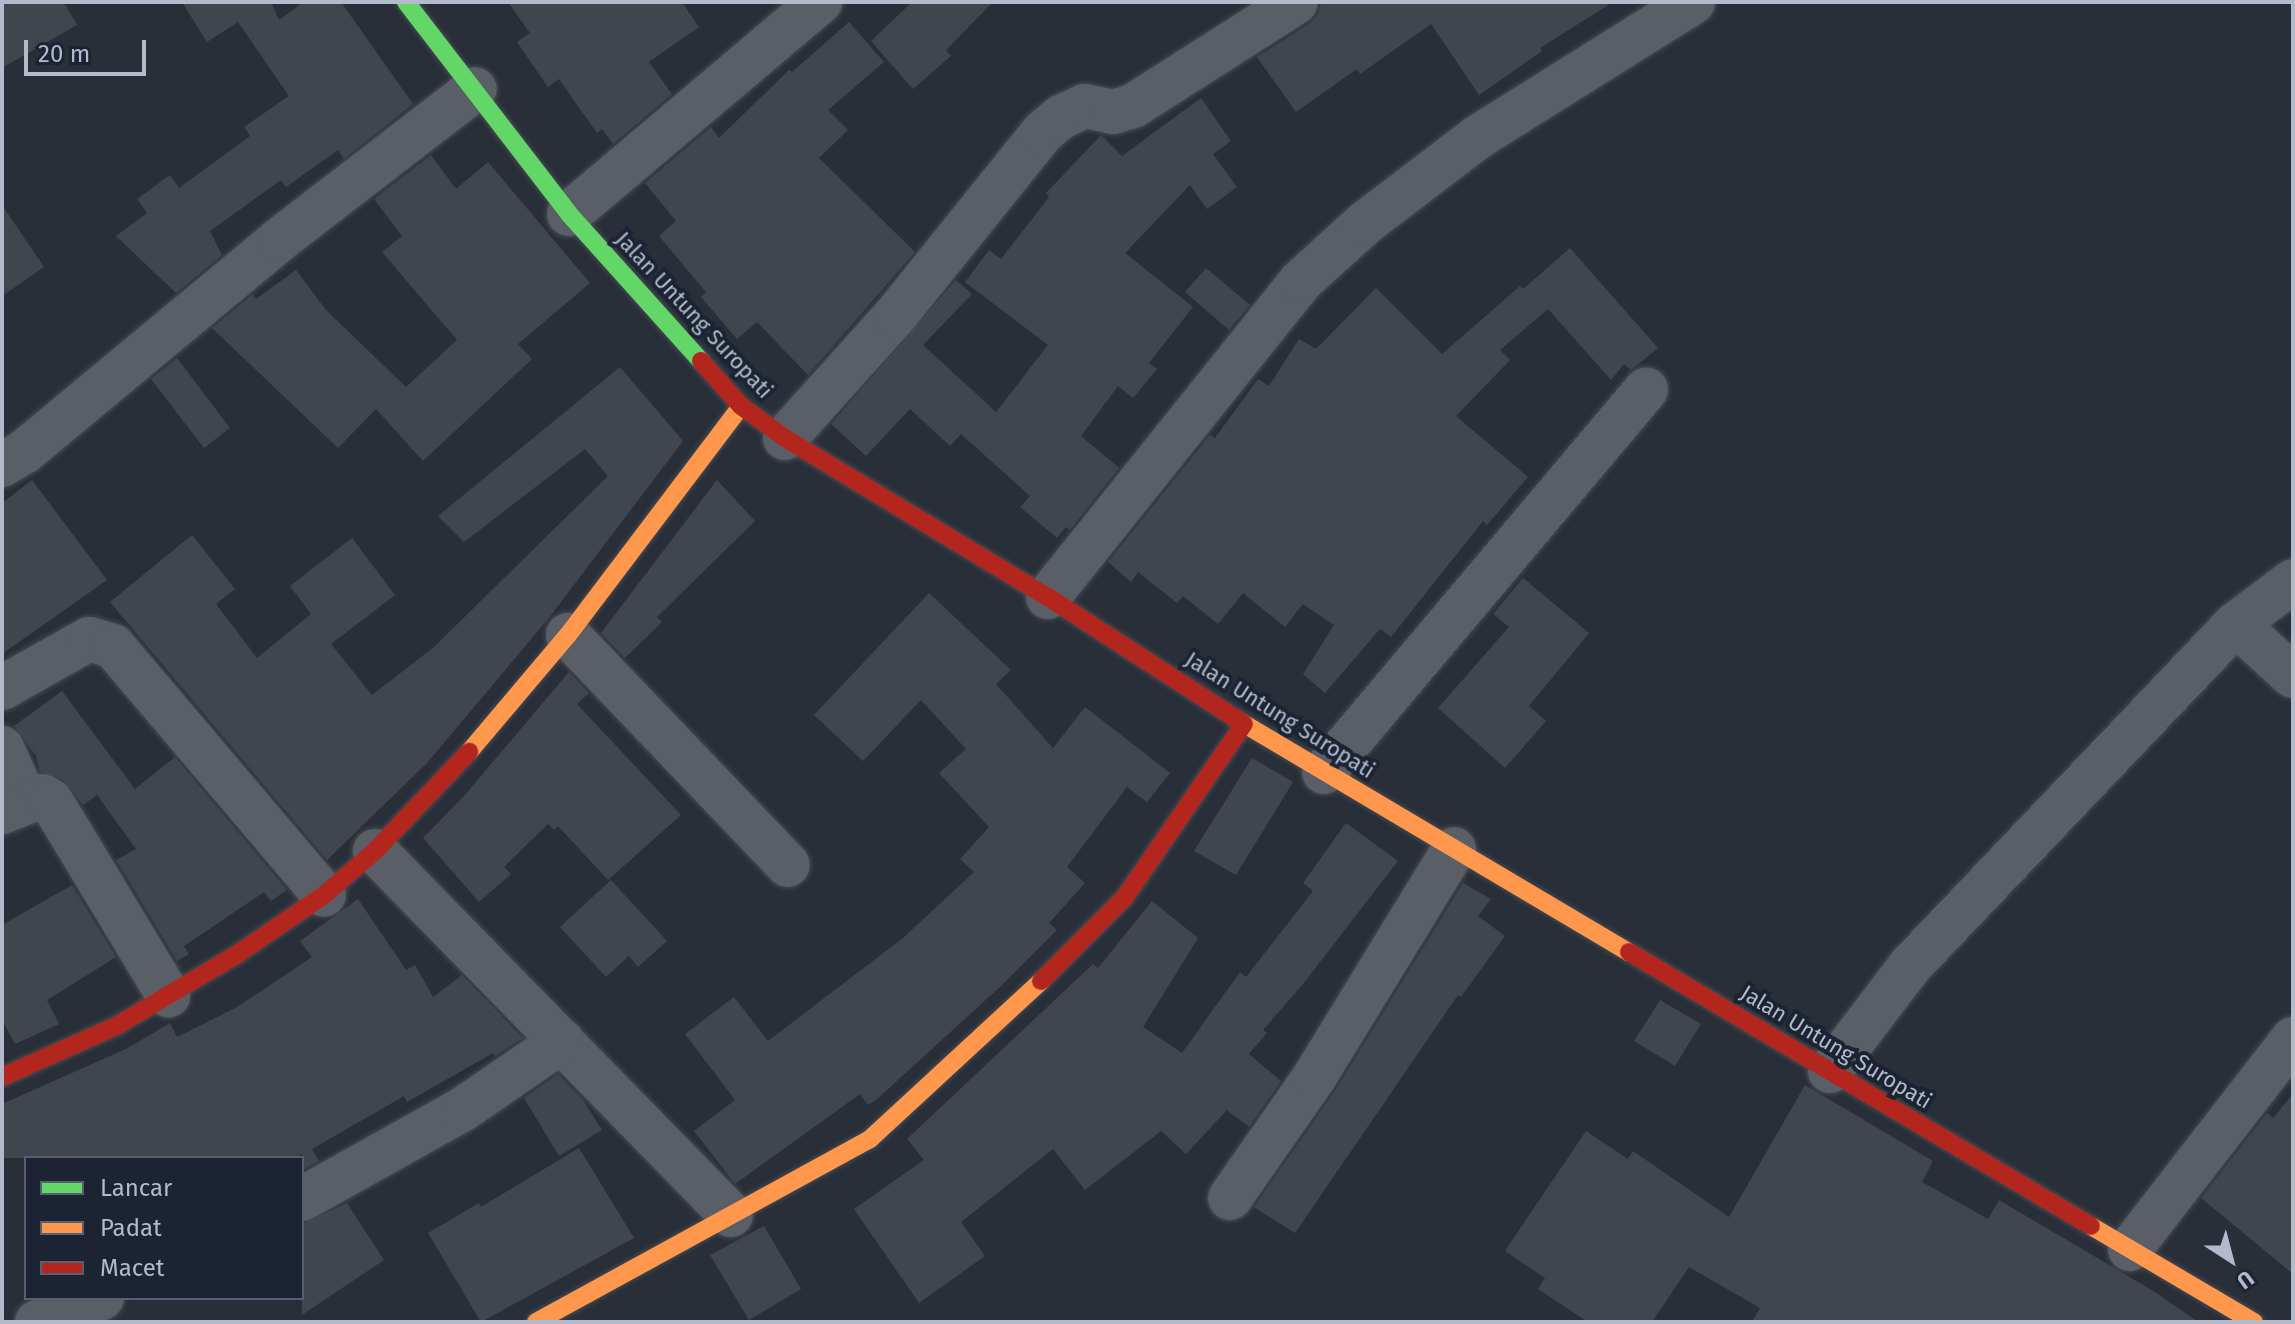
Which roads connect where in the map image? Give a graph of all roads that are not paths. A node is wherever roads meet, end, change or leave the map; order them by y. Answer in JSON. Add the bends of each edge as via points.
{"nodes":[{"id":1,"x":406,"y":2,"type":"edge"},
{"id":2,"x":820,"y":2,"type":"edge"},
{"id":3,"x":1296,"y":2,"type":"edge"},
{"id":4,"x":1693,"y":2,"type":"edge"},
{"id":5,"x":475,"y":89,"type":"junction"},
{"id":6,"x":569,"y":214,"type":"junction"},
{"id":7,"x":1646,"y":390,"type":"dead end"},
{"id":8,"x":741,"y":406,"type":"junction"},
{"id":9,"x":785,"y":438,"type":"junction"},
{"id":10,"x":2,"y":465,"type":"edge"},
{"id":11,"x":2293,"y":581,"type":"edge"},
{"id":12,"x":1048,"y":597,"type":"junction"},
{"id":13,"x":2236,"y":624,"type":"junction"},
{"id":14,"x":568,"y":635,"type":"junction"},
{"id":15,"x":2293,"y":676,"type":"edge"},
{"id":16,"x":2,"y":688,"type":"edge"},
{"id":17,"x":1244,"y":724,"type":"junction"},
{"id":18,"x":2,"y":748,"type":"edge"},
{"id":19,"x":1324,"y":772,"type":"junction"},
{"id":20,"x":14,"y":807,"type":"edge"},
{"id":21,"x":1454,"y":849,"type":"junction"},
{"id":22,"x":375,"y":851,"type":"junction"},
{"id":23,"x":788,"y":865,"type":"dead end"},
{"id":24,"x":324,"y":895,"type":"junction"},
{"id":25,"x":168,"y":995,"type":"junction"},
{"id":26,"x":2293,"y":1039,"type":"edge"},
{"id":27,"x":562,"y":1041,"type":"junction"},
{"id":28,"x":1830,"y":1071,"type":"junction"},
{"id":29,"x":2,"y":1077,"type":"edge"},
{"id":30,"x":304,"y":1198,"type":"edge"},
{"id":31,"x":1230,"y":1198,"type":"dead end"},
{"id":32,"x":731,"y":1215,"type":"junction"},
{"id":33,"x":2130,"y":1249,"type":"junction"},
{"id":34,"x":97,"y":1300,"type":"edge"},
{"id":35,"x":589,"y":1310,"type":"edge"},
{"id":36,"x":52,"y":1320,"type":"edge"},
{"id":37,"x":536,"y":1322,"type":"edge"},
{"id":38,"x":2254,"y":1322,"type":"edge"}],
"edges":[{"from":1,"to":5,"type":"main road","name":"Jalan Untung Suropati"},
{"from":2,"to":6,"type":"street"},
{"from":3,"to":9,"type":"street","via":[[1133,106],[1113,112],[1085,106],[1043,132],[895,316]]},
{"from":4,"to":12,"type":"street","via":[[1478,137],[1365,223],[1300,282]]},
{"from":5,"to":6,"type":"main road","name":"Jalan Untung Suropati"},
{"from":5,"to":10,"type":"street"},
{"from":6,"to":8,"type":"main road","name":"Jalan Untung Suropati"},
{"from":7,"to":19,"type":"street"},
{"from":8,"to":9,"type":"main road","name":"Jalan Untung Suropati"},
{"from":8,"to":14,"type":"main road"},
{"from":9,"to":12,"type":"main road","name":"Jalan Untung Suropati"},
{"from":11,"to":13,"type":"street"},
{"from":12,"to":17,"type":"main road","name":"Jalan Untung Suropati"},
{"from":13,"to":15,"type":"street"},
{"from":13,"to":28,"type":"street","via":[[1910,966]]},
{"from":14,"to":22,"type":"main road","via":[[445,780]]},
{"from":14,"to":23,"type":"street"},
{"from":16,"to":24,"type":"street","via":[[89,639],[113,646]]},
{"from":17,"to":19,"type":"main road","name":"Jalan Untung Suropati"},
{"from":17,"to":32,"type":"main road","via":[[1125,897],[1018,1004],[870,1139]]},
{"from":18,"to":20,"type":"street"},
{"from":19,"to":21,"type":"main road","name":"Jalan Untung Suropati"},
{"from":20,"to":25,"type":"street","via":[[42,796],[51,801]]},
{"from":21,"to":28,"type":"main road","name":"Jalan Untung Suropati"},
{"from":21,"to":31,"type":"street","via":[[1315,1076]]},
{"from":22,"to":24,"type":"main road"},
{"from":22,"to":27,"type":"street"},
{"from":24,"to":25,"type":"main road"},
{"from":25,"to":29,"type":"main road","via":[[118,1025]]},
{"from":26,"to":33,"type":"street"},
{"from":27,"to":30,"type":"street","via":[[463,1109]]},
{"from":27,"to":32,"type":"street"},
{"from":28,"to":33,"type":"main road","name":"Jalan Untung Suropati"},
{"from":32,"to":35,"type":"main road"},
{"from":33,"to":38,"type":"main road","name":"Jalan Untung Suropati"},
{"from":34,"to":36,"type":"street"},
{"from":35,"to":37,"type":"main road"}]}
